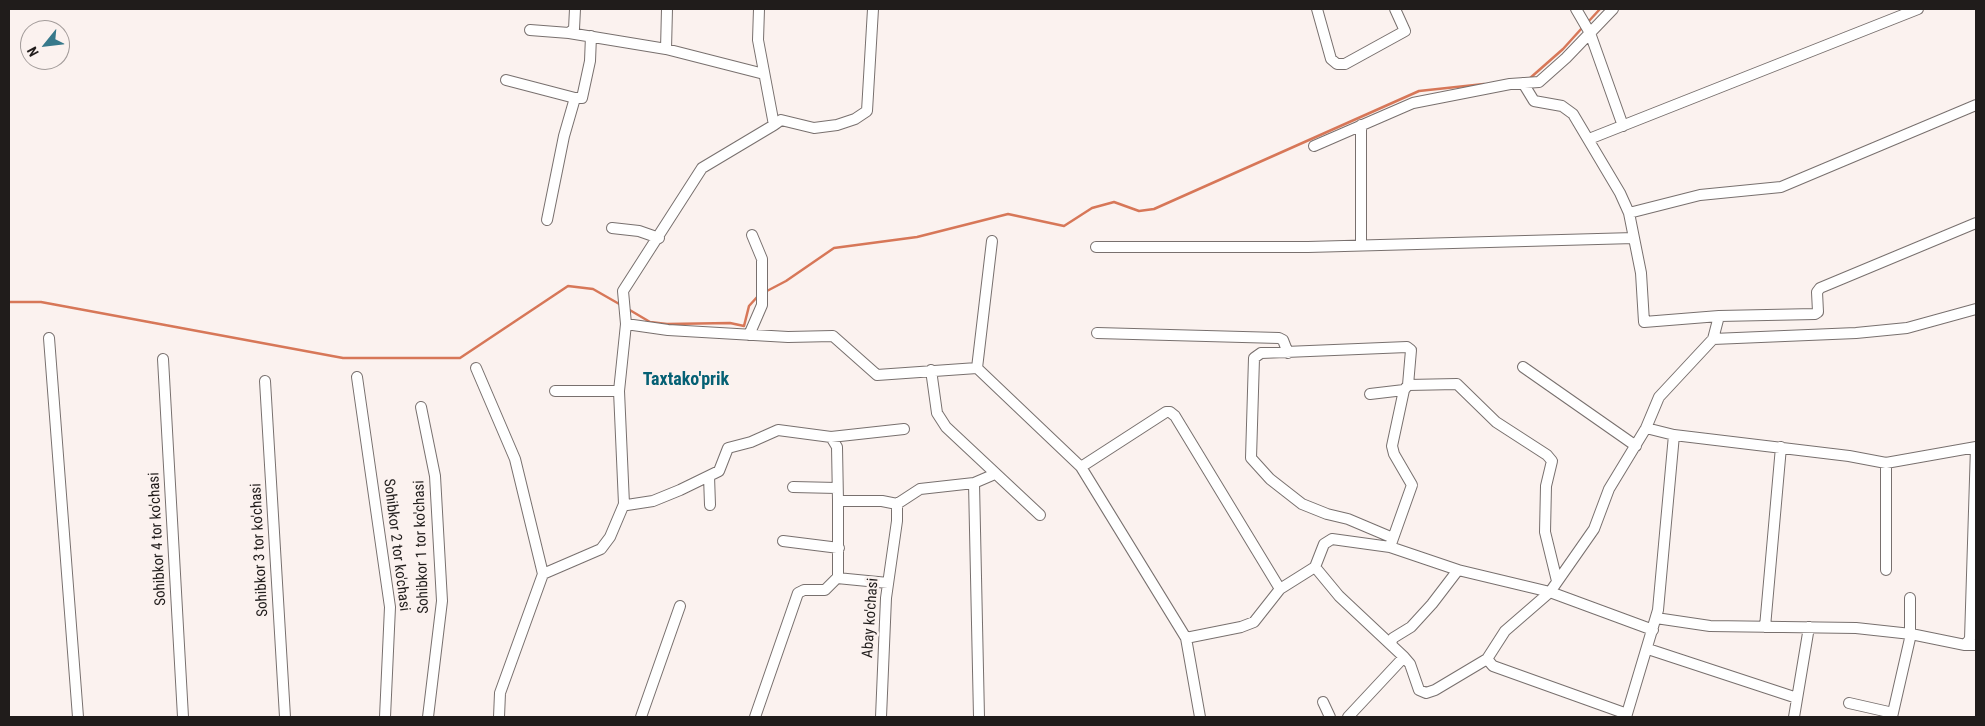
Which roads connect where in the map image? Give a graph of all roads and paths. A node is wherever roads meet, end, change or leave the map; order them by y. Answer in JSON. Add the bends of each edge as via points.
{"nodes":[{"id":1,"x":575,"y":9,"type":"edge"},
{"id":2,"x":667,"y":9,"type":"edge"},
{"id":3,"x":759,"y":9,"type":"edge"},
{"id":4,"x":873,"y":9,"type":"edge"},
{"id":5,"x":1317,"y":9,"type":"edge"},
{"id":6,"x":1395,"y":9,"type":"edge"},
{"id":7,"x":1576,"y":9,"type":"edge"},
{"id":8,"x":1613,"y":9,"type":"edge"},
{"id":9,"x":1917,"y":9,"type":"edge"},
{"id":10,"x":530,"y":30,"type":"dead end"},
{"id":11,"x":570,"y":33,"type":"junction"},
{"id":12,"x":1590,"y":33,"type":"junction"},
{"id":13,"x":591,"y":36,"type":"junction"},
{"id":14,"x":666,"y":49,"type":"junction"},
{"id":15,"x":764,"y":74,"type":"junction"},
{"id":16,"x":506,"y":80,"type":"dead end"},
{"id":17,"x":1523,"y":83,"type":"junction"},
{"id":18,"x":575,"y":98,"type":"junction"},
{"id":19,"x":1976,"y":105,"type":"edge"},
{"id":20,"x":774,"y":125,"type":"junction"},
{"id":21,"x":1361,"y":125,"type":"junction"},
{"id":22,"x":1623,"y":126,"type":"junction"},
{"id":23,"x":1589,"y":139,"type":"junction"},
{"id":24,"x":1314,"y":146,"type":"dead end"},
{"id":25,"x":1629,"y":213,"type":"junction"},
{"id":26,"x":548,"y":220,"type":"dead end"},
{"id":27,"x":1976,"y":222,"type":"edge"},
{"id":28,"x":612,"y":228,"type":"dead end"},
{"id":29,"x":752,"y":235,"type":"dead end"},
{"id":30,"x":659,"y":238,"type":"junction"},
{"id":31,"x":1634,"y":238,"type":"junction"},
{"id":32,"x":992,"y":241,"type":"dead end"},
{"id":33,"x":1361,"y":245,"type":"junction"},
{"id":34,"x":1096,"y":247,"type":"dead end"},
{"id":35,"x":1976,"y":309,"type":"edge"},
{"id":36,"x":1719,"y":316,"type":"junction"},
{"id":37,"x":626,"y":321,"type":"junction"},
{"id":38,"x":1097,"y":333,"type":"dead end"},
{"id":39,"x":749,"y":335,"type":"junction"},
{"id":40,"x":1714,"y":336,"type":"junction"},
{"id":41,"x":48,"y":338,"type":"dead end"},
{"id":42,"x":1288,"y":353,"type":"junction"},
{"id":43,"x":163,"y":359,"type":"dead end"},
{"id":44,"x":1522,"y":367,"type":"dead end"},
{"id":45,"x":476,"y":368,"type":"dead end"},
{"id":46,"x":976,"y":368,"type":"junction"},
{"id":47,"x":931,"y":370,"type":"junction"},
{"id":48,"x":357,"y":377,"type":"dead end"},
{"id":49,"x":266,"y":381,"type":"dead end"},
{"id":50,"x":1406,"y":387,"type":"junction"},
{"id":51,"x":555,"y":391,"type":"dead end"},
{"id":52,"x":619,"y":392,"type":"junction"},
{"id":53,"x":1370,"y":394,"type":"dead end"},
{"id":54,"x":421,"y":408,"type":"dead end"},
{"id":55,"x":1646,"y":428,"type":"junction"},
{"id":56,"x":904,"y":429,"type":"dead end"},
{"id":57,"x":1674,"y":435,"type":"junction"},
{"id":58,"x":832,"y":437,"type":"junction"},
{"id":59,"x":1636,"y":446,"type":"junction"},
{"id":60,"x":1781,"y":447,"type":"junction"},
{"id":61,"x":1976,"y":447,"type":"edge"},
{"id":62,"x":1886,"y":463,"type":"junction"},
{"id":63,"x":1081,"y":467,"type":"junction"},
{"id":64,"x":995,"y":474,"type":"junction"},
{"id":65,"x":709,"y":476,"type":"junction"},
{"id":66,"x":974,"y":483,"type":"junction"},
{"id":67,"x":793,"y":487,"type":"dead end"},
{"id":68,"x":837,"y":488,"type":"junction"},
{"id":69,"x":838,"y":501,"type":"junction"},
{"id":70,"x":624,"y":504,"type":"junction"},
{"id":71,"x":897,"y":504,"type":"junction"},
{"id":72,"x":710,"y":505,"type":"dead end"},
{"id":73,"x":1040,"y":515,"type":"dead end"},
{"id":74,"x":783,"y":541,"type":"dead end"},
{"id":75,"x":1391,"y":542,"type":"junction"},
{"id":76,"x":839,"y":548,"type":"junction"},
{"id":77,"x":1315,"y":567,"type":"junction"},
{"id":78,"x":1458,"y":570,"type":"junction"},
{"id":79,"x":1886,"y":570,"type":"dead end"},
{"id":80,"x":543,"y":574,"type":"junction"},
{"id":81,"x":837,"y":578,"type":"junction"},
{"id":82,"x":1557,"y":581,"type":"junction"},
{"id":83,"x":888,"y":583,"type":"junction"},
{"id":84,"x":1280,"y":588,"type":"junction"},
{"id":85,"x":1550,"y":592,"type":"junction"},
{"id":86,"x":1910,"y":598,"type":"dead end"},
{"id":87,"x":680,"y":606,"type":"dead end"},
{"id":88,"x":1656,"y":618,"type":"junction"},
{"id":89,"x":1765,"y":627,"type":"junction"},
{"id":90,"x":1809,"y":627,"type":"junction"},
{"id":91,"x":1653,"y":630,"type":"junction"},
{"id":92,"x":1910,"y":634,"type":"junction"},
{"id":93,"x":1186,"y":638,"type":"junction"},
{"id":94,"x":1391,"y":642,"type":"junction"},
{"id":95,"x":1965,"y":645,"type":"junction"},
{"id":96,"x":1976,"y":645,"type":"edge"},
{"id":97,"x":1648,"y":649,"type":"junction"},
{"id":98,"x":1404,"y":657,"type":"junction"},
{"id":99,"x":1487,"y":659,"type":"junction"},
{"id":100,"x":1797,"y":698,"type":"junction"},
{"id":101,"x":1323,"y":702,"type":"dead end"},
{"id":102,"x":1849,"y":702,"type":"dead end"},
{"id":103,"x":1893,"y":715,"type":"edge"},
{"id":104,"x":1627,"y":716,"type":"edge"},
{"id":105,"x":78,"y":717,"type":"edge"},
{"id":106,"x":183,"y":717,"type":"edge"},
{"id":107,"x":285,"y":717,"type":"edge"},
{"id":108,"x":385,"y":717,"type":"edge"},
{"id":109,"x":428,"y":717,"type":"edge"},
{"id":110,"x":499,"y":717,"type":"edge"},
{"id":111,"x":641,"y":717,"type":"edge"},
{"id":112,"x":755,"y":717,"type":"edge"},
{"id":113,"x":881,"y":717,"type":"edge"},
{"id":114,"x":979,"y":717,"type":"edge"},
{"id":115,"x":1200,"y":717,"type":"edge"},
{"id":116,"x":1330,"y":717,"type":"edge"},
{"id":117,"x":1348,"y":717,"type":"edge"},
{"id":118,"x":1794,"y":717,"type":"edge"}],
"edges":[{"from":1,"to":11,"type":"street","via":[[574,29]]},
{"from":2,"to":14,"type":"street"},
{"from":3,"to":15,"type":"street","via":[[758,40]]},
{"from":4,"to":20,"type":"street","via":[[866,111],[837,126],[814,128],[781,120]]},
{"from":5,"to":6,"type":"street","via":[[1331,59],[1337,64],[1345,64],[1405,31]]},
{"from":7,"to":12,"type":"street"},
{"from":8,"to":12,"type":"street"},
{"from":9,"to":22,"type":"street"},
{"from":10,"to":11,"type":"street"},
{"from":11,"to":13,"type":"street"},
{"from":12,"to":17,"type":"street","via":[[1539,82]]},
{"from":12,"to":22,"type":"street"},
{"from":13,"to":14,"type":"street"},
{"from":13,"to":18,"type":"street","via":[[590,62],[582,98]]},
{"from":14,"to":15,"type":"street"},
{"from":15,"to":20,"type":"street"},
{"from":16,"to":18,"type":"street"},
{"from":17,"to":21,"type":"street","via":[[1413,104]]},
{"from":17,"to":23,"type":"street","via":[[1534,101],[1562,106],[1573,114]]},
{"from":18,"to":26,"type":"street","via":[[564,136]]},
{"from":19,"to":25,"type":"street","via":[[1781,187],[1700,195]]},
{"from":20,"to":30,"type":"street","via":[[702,168]]},
{"from":21,"to":24,"type":"street"},
{"from":21,"to":33,"type":"street"},
{"from":22,"to":23,"type":"street"},
{"from":23,"to":25,"type":"street"},
{"from":25,"to":31,"type":"street"},
{"from":27,"to":36,"type":"street","via":[[1820,288],[1816,314]]},
{"from":28,"to":30,"type":"street","via":[[639,230]]},
{"from":29,"to":39,"type":"street","via":[[762,259],[762,304]]},
{"from":30,"to":37,"type":"street","via":[[623,291]]},
{"from":31,"to":33,"type":"street"},
{"from":31,"to":36,"type":"street","via":[[1642,280],[1644,322]]},
{"from":32,"to":46,"type":"street"},
{"from":33,"to":34,"type":"street"},
{"from":35,"to":40,"type":"street","via":[[1907,328],[1856,333]]},
{"from":36,"to":40,"type":"street"},
{"from":37,"to":39,"type":"street","via":[[668,330]]},
{"from":37,"to":52,"type":"street"},
{"from":38,"to":42,"type":"street","via":[[1279,338]]},
{"from":39,"to":47,"type":"street","via":[[833,336],[877,375]]},
{"from":40,"to":55,"type":"street","via":[[1659,397]]},
{"from":41,"to":105,"type":"street"},
{"from":42,"to":50,"type":"street","via":[[1407,347],[1411,350]]},
{"from":42,"to":75,"type":"street","via":[[1261,352],[1254,358],[1251,458],[1270,479],[1302,504],[1348,519]]},
{"from":43,"to":106,"type":"street","name":"Sohibkor 4 tor ko'chasi"},
{"from":44,"to":59,"type":"street"},
{"from":45,"to":80,"type":"street","via":[[514,460]]},
{"from":46,"to":47,"type":"street"},
{"from":46,"to":63,"type":"street"},
{"from":47,"to":64,"type":"street","via":[[937,413],[946,427]]},
{"from":48,"to":108,"type":"street","name":"Sohibkor 2 tor ko'chasi","via":[[390,607]]},
{"from":49,"to":107,"type":"street","name":"Sohibkor 3 tor ko'chasi"},
{"from":50,"to":53,"type":"street"},
{"from":50,"to":75,"type":"street","via":[[1392,446],[1412,485]]},
{"from":50,"to":82,"type":"street","via":[[1457,384],[1496,422],[1552,461],[1546,486],[1545,532]]},
{"from":51,"to":52,"type":"street"},
{"from":52,"to":70,"type":"street"},
{"from":54,"to":109,"type":"street","name":"Sohibkor 1 tor ko'chasi","via":[[436,476],[442,601]]},
{"from":55,"to":57,"type":"street"},
{"from":55,"to":59,"type":"street"},
{"from":56,"to":58,"type":"street"},
{"from":57,"to":60,"type":"street"},
{"from":57,"to":88,"type":"street"},
{"from":58,"to":65,"type":"street","via":[[778,430],[728,448],[718,471]]},
{"from":58,"to":68,"type":"street","via":[[836,447]]},
{"from":59,"to":82,"type":"street","via":[[1609,489],[1594,529]]},
{"from":60,"to":62,"type":"street"},
{"from":60,"to":89,"type":"street"},
{"from":61,"to":62,"type":"street"},
{"from":61,"to":95,"type":"street","via":[[1970,639]]},
{"from":62,"to":79,"type":"street"},
{"from":63,"to":84,"type":"street","via":[[1170,412]]},
{"from":63,"to":93,"type":"street"},
{"from":64,"to":66,"type":"street"},
{"from":64,"to":73,"type":"street"},
{"from":65,"to":70,"type":"street","via":[[653,501]]},
{"from":65,"to":72,"type":"street"},
{"from":66,"to":71,"type":"street","via":[[920,489]]},
{"from":66,"to":114,"type":"street"},
{"from":67,"to":68,"type":"street"},
{"from":68,"to":69,"type":"street"},
{"from":69,"to":71,"type":"street"},
{"from":69,"to":76,"type":"street"},
{"from":70,"to":80,"type":"street","via":[[610,537],[601,549]]},
{"from":71,"to":83,"type":"street","name":"Abay ko'chasi"},
{"from":74,"to":76,"type":"street"},
{"from":75,"to":77,"type":"street","via":[[1332,539],[1324,544]]},
{"from":75,"to":78,"type":"street"},
{"from":76,"to":81,"type":"street"},
{"from":77,"to":84,"type":"street"},
{"from":77,"to":94,"type":"street","via":[[1339,596]]},
{"from":78,"to":85,"type":"street"},
{"from":78,"to":94,"type":"street","via":[[1411,627]]},
{"from":80,"to":110,"type":"street","via":[[500,693]]},
{"from":81,"to":83,"type":"street"},
{"from":81,"to":112,"type":"street","via":[[825,590],[798,593]]},
{"from":82,"to":85,"type":"street"},
{"from":83,"to":113,"type":"street","name":"Abay ko'chasi"},
{"from":84,"to":93,"type":"street","via":[[1254,622],[1241,628]]},
{"from":85,"to":91,"type":"street"},
{"from":85,"to":99,"type":"street","via":[[1506,631]]},
{"from":86,"to":92,"type":"street"},
{"from":87,"to":111,"type":"street"},
{"from":88,"to":89,"type":"street","via":[[1710,626]]},
{"from":88,"to":91,"type":"street"},
{"from":89,"to":90,"type":"street"},
{"from":90,"to":92,"type":"street"},
{"from":90,"to":100,"type":"street"},
{"from":91,"to":97,"type":"street"},
{"from":92,"to":95,"type":"street"},
{"from":92,"to":103,"type":"street"},
{"from":93,"to":115,"type":"street"},
{"from":94,"to":98,"type":"street"},
{"from":95,"to":96,"type":"street"},
{"from":97,"to":100,"type":"street"},
{"from":97,"to":104,"type":"street"},
{"from":98,"to":99,"type":"street","via":[[1410,664],[1419,690],[1426,693]]},
{"from":98,"to":117,"type":"street"},
{"from":99,"to":104,"type":"street","via":[[1493,666]]},
{"from":100,"to":118,"type":"street"},
{"from":101,"to":116,"type":"street"},
{"from":102,"to":103,"type":"street"}]}
